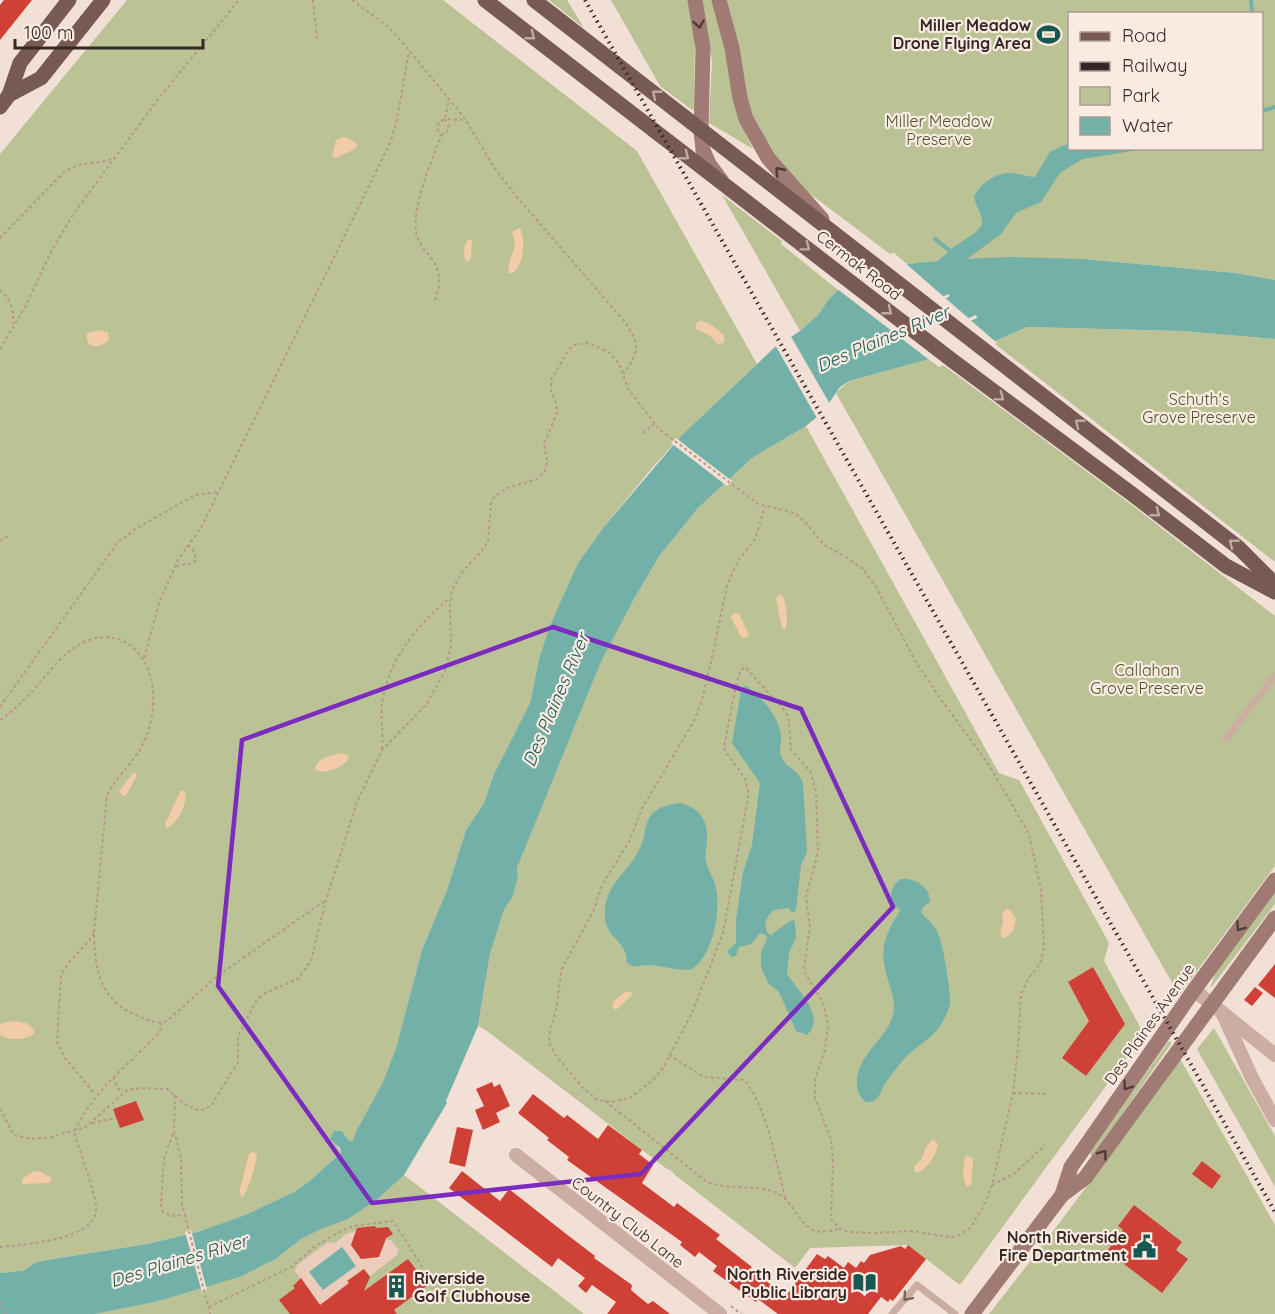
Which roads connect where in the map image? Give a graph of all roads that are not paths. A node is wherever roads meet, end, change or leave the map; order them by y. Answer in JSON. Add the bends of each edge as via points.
{"nodes":[{"id":1,"x":69,"y":0,"type":"edge"},
{"id":2,"x":103,"y":0,"type":"edge"},
{"id":3,"x":485,"y":0,"type":"edge"},
{"id":4,"x":534,"y":0,"type":"edge"},
{"id":5,"x":695,"y":0,"type":"edge"},
{"id":6,"x":718,"y":0,"type":"edge"},
{"id":7,"x":3,"y":96,"type":"edge"},
{"id":8,"x":701,"y":131,"type":"junction"},
{"id":9,"x":726,"y":187,"type":"junction"},
{"id":10,"x":832,"y":231,"type":"junction"},
{"id":11,"x":1275,"y":584,"type":"edge"},
{"id":12,"x":1275,"y":592,"type":"edge"},
{"id":13,"x":1275,"y":676,"type":"edge"},
{"id":14,"x":1226,"y":738,"type":"dead end"},
{"id":15,"x":1275,"y":880,"type":"edge"},
{"id":16,"x":1275,"y":918,"type":"edge"},
{"id":17,"x":1194,"y":990,"type":"junction"},
{"id":18,"x":1217,"y":1008,"type":"junction"},
{"id":19,"x":1275,"y":1055,"type":"edge"},
{"id":20,"x":1275,"y":1120,"type":"edge"},
{"id":21,"x":516,"y":1155,"type":"dead end"},
{"id":22,"x":1062,"y":1195,"type":"junction"},
{"id":23,"x":720,"y":1314,"type":"edge"},
{"id":24,"x":892,"y":1314,"type":"edge"},
{"id":25,"x":955,"y":1314,"type":"edge"},
{"id":26,"x":972,"y":1314,"type":"edge"}],
"edges":[{"from":1,"to":7,"type":"main road","via":[[20,63]]},
{"from":2,"to":7,"type":"main road","via":[[40,78]]},
{"from":3,"to":9,"type":"main road","name":"Cermak Road","one_way":true},
{"from":8,"to":4,"type":"main road","name":"Cermak Road","one_way":true},
{"from":5,"to":8,"type":"main road","one_way":true,"via":[[703,48]]},
{"from":10,"to":6,"type":"main road","one_way":true,"via":[[755,138],[740,98],[732,48]]},
{"from":8,"to":9,"type":"main road","via":[[709,164]]},
{"from":8,"to":10,"type":"main road","name":"Cermak Road"},
{"from":9,"to":12,"type":"main road","name":"Cermak Road","one_way":true,"via":[[1226,566]]},
{"from":11,"to":10,"type":"main road","name":"Cermak Road","one_way":true,"via":[[1239,548]]},
{"from":13,"to":14,"type":"lane"},
{"from":15,"to":17,"type":"main road","name":"Des Plaines Avenue","one_way":true},
{"from":16,"to":18,"type":"main road","name":"Des Plaines Avenue"},
{"from":17,"to":18,"type":"street"},
{"from":17,"to":22,"type":"main road","name":"Des Plaines Avenue","one_way":true,"via":[[1071,1167]]},
{"from":18,"to":19,"type":"street"},
{"from":18,"to":20,"type":"street"},
{"from":22,"to":18,"type":"main road","name":"Des Plaines Avenue","one_way":true,"via":[[1085,1178]]},
{"from":21,"to":23,"type":"street","name":"Country Club Lane"},
{"from":22,"to":26,"type":"main road","name":"Des Plaines Avenue"},
{"from":25,"to":24,"type":"lane","one_way":true,"via":[[917,1285]]}]}
